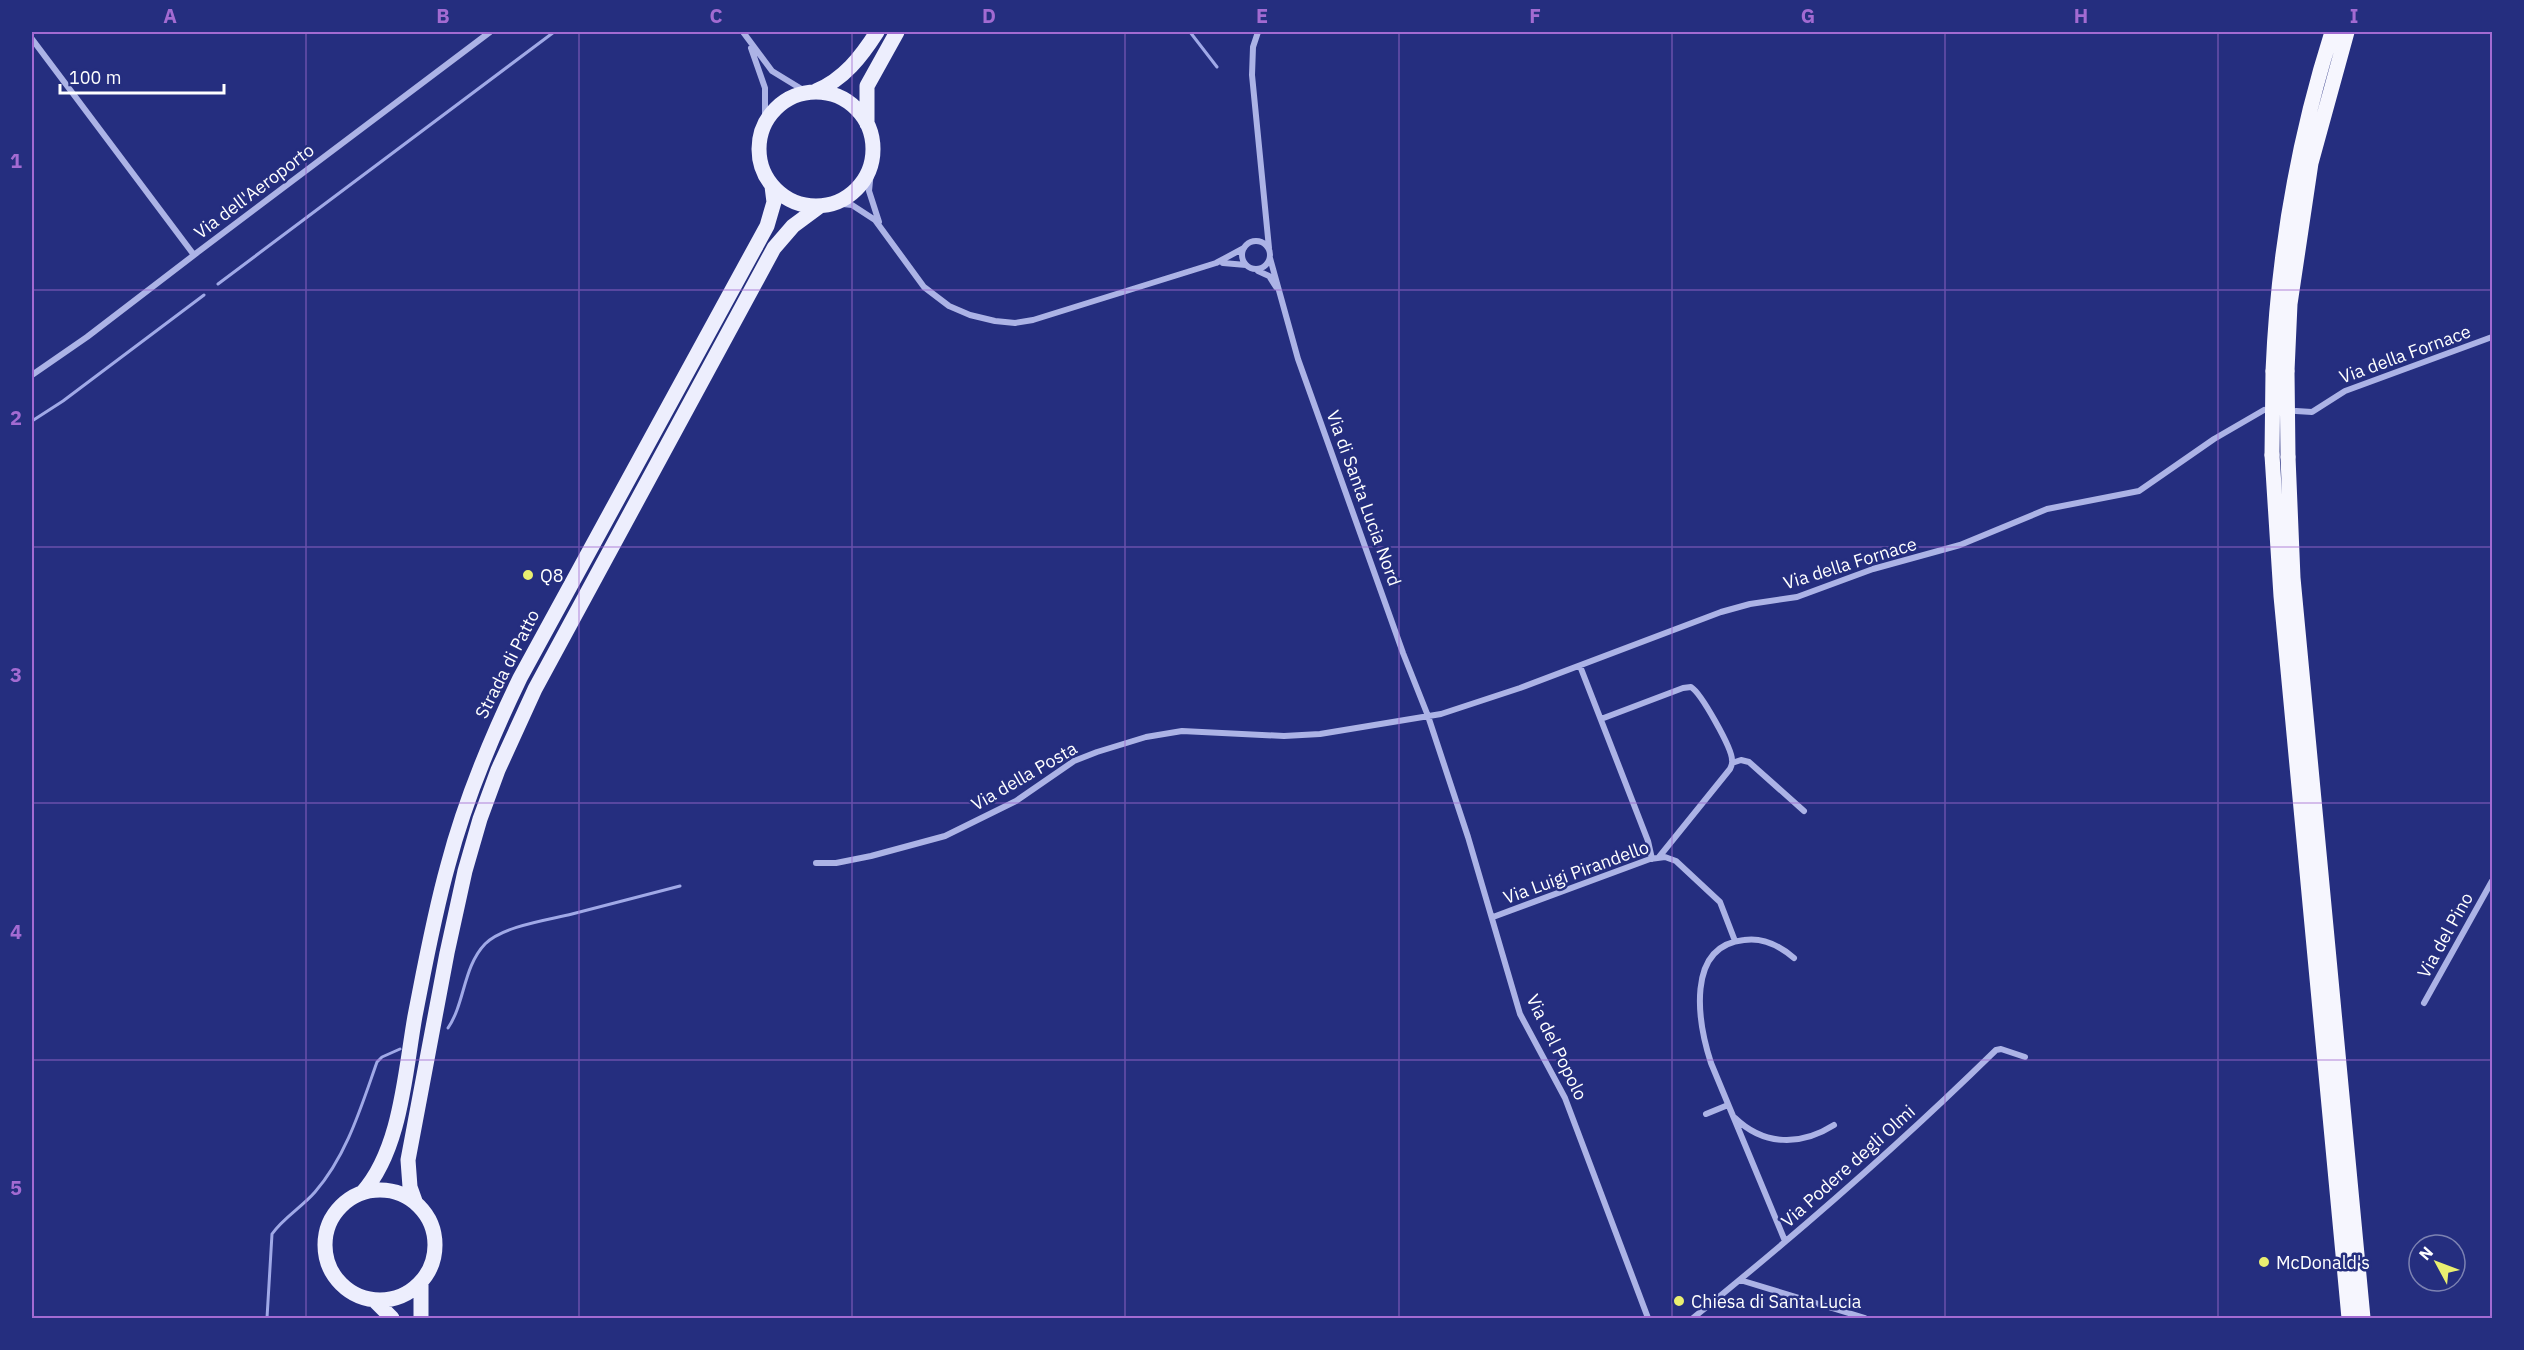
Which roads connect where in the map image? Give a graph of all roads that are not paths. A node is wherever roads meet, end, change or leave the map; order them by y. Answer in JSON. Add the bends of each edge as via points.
{"nodes":[{"id":1,"x":490,"y":32,"type":"edge"},
{"id":2,"x":743,"y":32,"type":"edge"},
{"id":3,"x":877,"y":32,"type":"edge"},
{"id":4,"x":897,"y":32,"type":"edge"},
{"id":5,"x":1258,"y":32,"type":"edge"},
{"id":6,"x":2332,"y":32,"type":"edge"},
{"id":7,"x":2347,"y":32,"type":"edge"},
{"id":8,"x":32,"y":39,"type":"edge"},
{"id":9,"x":749,"y":42,"type":"junction"},
{"id":10,"x":811,"y":92,"type":"junction"},
{"id":11,"x":765,"y":124,"type":"junction"},
{"id":12,"x":867,"y":124,"type":"junction"},
{"id":13,"x":872,"y":161,"type":"junction"},
{"id":14,"x":772,"y":186,"type":"junction"},
{"id":15,"x":827,"y":205,"type":"junction"},
{"id":16,"x":884,"y":231,"type":"junction"},
{"id":17,"x":1244,"y":248,"type":"junction"},
{"id":18,"x":1269,"y":248,"type":"junction"},
{"id":19,"x":194,"y":255,"type":"junction"},
{"id":20,"x":1270,"y":258,"type":"junction"},
{"id":21,"x":1216,"y":263,"type":"junction"},
{"id":22,"x":1246,"y":265,"type":"junction"},
{"id":23,"x":1254,"y":269,"type":"junction"},
{"id":24,"x":1277,"y":289,"type":"junction"},
{"id":25,"x":2493,"y":338,"type":"edge"},
{"id":26,"x":2280,"y":371,"type":"junction"},
{"id":27,"x":32,"y":375,"type":"edge"},
{"id":28,"x":2264,"y":410,"type":"dead end"},
{"id":29,"x":2296,"y":411,"type":"dead end"},
{"id":30,"x":2280,"y":456,"type":"junction"},
{"id":31,"x":1580,"y":666,"type":"junction"},
{"id":32,"x":1428,"y":716,"type":"junction"},
{"id":33,"x":1601,"y":719,"type":"junction"},
{"id":34,"x":1732,"y":763,"type":"junction"},
{"id":35,"x":1804,"y":811,"type":"dead end"},
{"id":36,"x":1655,"y":858,"type":"junction"},
{"id":37,"x":816,"y":863,"type":"dead end"},
{"id":38,"x":2493,"y":880,"type":"edge"},
{"id":39,"x":1493,"y":917,"type":"junction"},
{"id":40,"x":1735,"y":940,"type":"junction"},
{"id":41,"x":1794,"y":958,"type":"dead end"},
{"id":42,"x":2424,"y":1003,"type":"dead end"},
{"id":43,"x":2025,"y":1057,"type":"dead end"},
{"id":44,"x":1728,"y":1105,"type":"junction"},
{"id":45,"x":1706,"y":1114,"type":"dead end"},
{"id":46,"x":1733,"y":1115,"type":"junction"},
{"id":47,"x":1834,"y":1125,"type":"dead end"},
{"id":48,"x":362,"y":1193,"type":"junction"},
{"id":49,"x":415,"y":1202,"type":"junction"},
{"id":50,"x":1785,"y":1241,"type":"junction"},
{"id":51,"x":1740,"y":1280,"type":"junction"},
{"id":52,"x":421,"y":1282,"type":"junction"},
{"id":53,"x":374,"y":1299,"type":"junction"},
{"id":54,"x":392,"y":1318,"type":"edge"},
{"id":55,"x":422,"y":1318,"type":"edge"},
{"id":56,"x":1648,"y":1318,"type":"edge"},
{"id":57,"x":1693,"y":1318,"type":"edge"},
{"id":58,"x":1865,"y":1318,"type":"edge"},
{"id":59,"x":2349,"y":1318,"type":"edge"},
{"id":60,"x":2363,"y":1318,"type":"edge"}],
"edges":[{"from":1,"to":19,"type":"street","name":"Via dell'Aeroporto"},
{"from":2,"to":9,"type":"street"},
{"from":3,"to":10,"type":"main road","via":[[846,72],[829,86]]},
{"from":4,"to":12,"type":"main road","via":[[867,86]]},
{"from":5,"to":18,"type":"street","via":[[1252,75]]},
{"from":6,"to":26,"type":"highway","via":[[2310,104],[2292,186],[2278,285]]},
{"from":7,"to":26,"type":"highway","via":[[2311,163]]},
{"from":8,"to":19,"type":"street","name":"Via dell'Aeroporto"},
{"from":9,"to":10,"type":"street","via":[[772,71]]},
{"from":9,"to":11,"type":"street","via":[[765,88]]},
{"from":10,"to":11,"type":"main road","via":[[782,103]]},
{"from":10,"to":12,"type":"main road","via":[[829,93],[849,102]]},
{"from":11,"to":14,"type":"main road","via":[[759,152]]},
{"from":12,"to":13,"type":"main road","via":[[873,142]]},
{"from":13,"to":15,"type":"main road","via":[[855,190]]},
{"from":13,"to":16,"type":"street","via":[[869,192]]},
{"from":14,"to":15,"type":"main road","via":[[797,203]]},
{"from":14,"to":48,"type":"main road","name":"Strada di Patto","via":[[774,202],[767,226],[494,732],[447,865],[393,1135],[379,1169]]},
{"from":15,"to":16,"type":"street","via":[[852,205]]},
{"from":15,"to":49,"type":"main road","name":"Strada di Patto","via":[[793,226],[774,248],[535,688],[498,770],[471,846],[447,953],[408,1160]]},
{"from":16,"to":21,"type":"street","via":[[937,298],[970,315],[1004,323],[1033,320]]},
{"from":17,"to":18,"type":"street","via":[[1254,241]]},
{"from":17,"to":21,"type":"street"},
{"from":17,"to":22,"type":"street"},
{"from":18,"to":20,"type":"street"},
{"from":19,"to":27,"type":"street"},
{"from":20,"to":23,"type":"street","via":[[1265,266]]},
{"from":20,"to":24,"type":"street","name":"Via di Santa Lucia Nord"},
{"from":21,"to":22,"type":"street"},
{"from":22,"to":23,"type":"street"},
{"from":23,"to":24,"type":"street","via":[[1269,276]]},
{"from":24,"to":32,"type":"street","name":"Via di Santa Lucia Nord","via":[[1298,359]]},
{"from":25,"to":29,"type":"street","name":"Via della Fornace","via":[[2345,391],[2312,412]]},
{"from":26,"to":30,"type":"highway","bridge":true},
{"from":28,"to":31,"type":"street","name":"Via della Fornace","via":[[2139,491],[2047,509],[1960,545],[1873,568],[1797,597],[1721,612]]},
{"from":30,"to":59,"type":"highway","via":[[2281,596]]},
{"from":30,"to":60,"type":"highway"},
{"from":31,"to":32,"type":"street","name":"Via della Fornace"},
{"from":31,"to":33,"type":"street"},
{"from":32,"to":37,"type":"street","name":"Via della Posta","via":[[1320,734],[1182,731],[1146,737],[1074,761],[1016,801],[945,837],[871,856]]},
{"from":32,"to":39,"type":"street","name":"Via del Popolo"},
{"from":33,"to":34,"type":"street","via":[[1691,687],[1702,698]]},
{"from":33,"to":36,"type":"street"},
{"from":34,"to":35,"type":"street","via":[[1749,762]]},
{"from":34,"to":36,"type":"street"},
{"from":36,"to":39,"type":"street","name":"Via Luigi Pirandello"},
{"from":36,"to":40,"type":"street","name":"Via Luigi Pirandello","via":[[1676,861],[1720,902]]},
{"from":38,"to":42,"type":"street","name":"Via del Pino"},
{"from":39,"to":56,"type":"street","name":"Via del Popolo","via":[[1520,1014],[1569,1107]]},
{"from":40,"to":41,"type":"street","via":[[1765,941]]},
{"from":40,"to":44,"type":"street","via":[[1717,950],[1706,963],[1700,999],[1708,1053]]},
{"from":43,"to":50,"type":"street","name":"Via Podere degli Olmi","via":[[1996,1050],[1953,1093]]},
{"from":44,"to":45,"type":"street"},
{"from":44,"to":46,"type":"street"},
{"from":46,"to":47,"type":"street","via":[[1753,1132],[1784,1142],[1809,1138]]},
{"from":46,"to":50,"type":"street"},
{"from":48,"to":49,"type":"main road","via":[[390,1190]]},
{"from":48,"to":53,"type":"main road","name":"Strada di Patto","via":[[337,1211],[327,1230],[326,1251],[332,1271],[345,1287]]},
{"from":49,"to":52,"type":"main road","name":"Strada di Patto","via":[[429,1219],[435,1240],[433,1263]]},
{"from":50,"to":51,"type":"street","name":"Via Podere degli Olmi"},
{"from":51,"to":57,"type":"street","name":"Via Podere degli Olmi"},
{"from":51,"to":58,"type":"street"},
{"from":52,"to":53,"type":"main road","via":[[400,1296]]},
{"from":52,"to":55,"type":"main road","name":"Strada di Patto"},
{"from":53,"to":54,"type":"main road","name":"Strada di Patto"}]}
